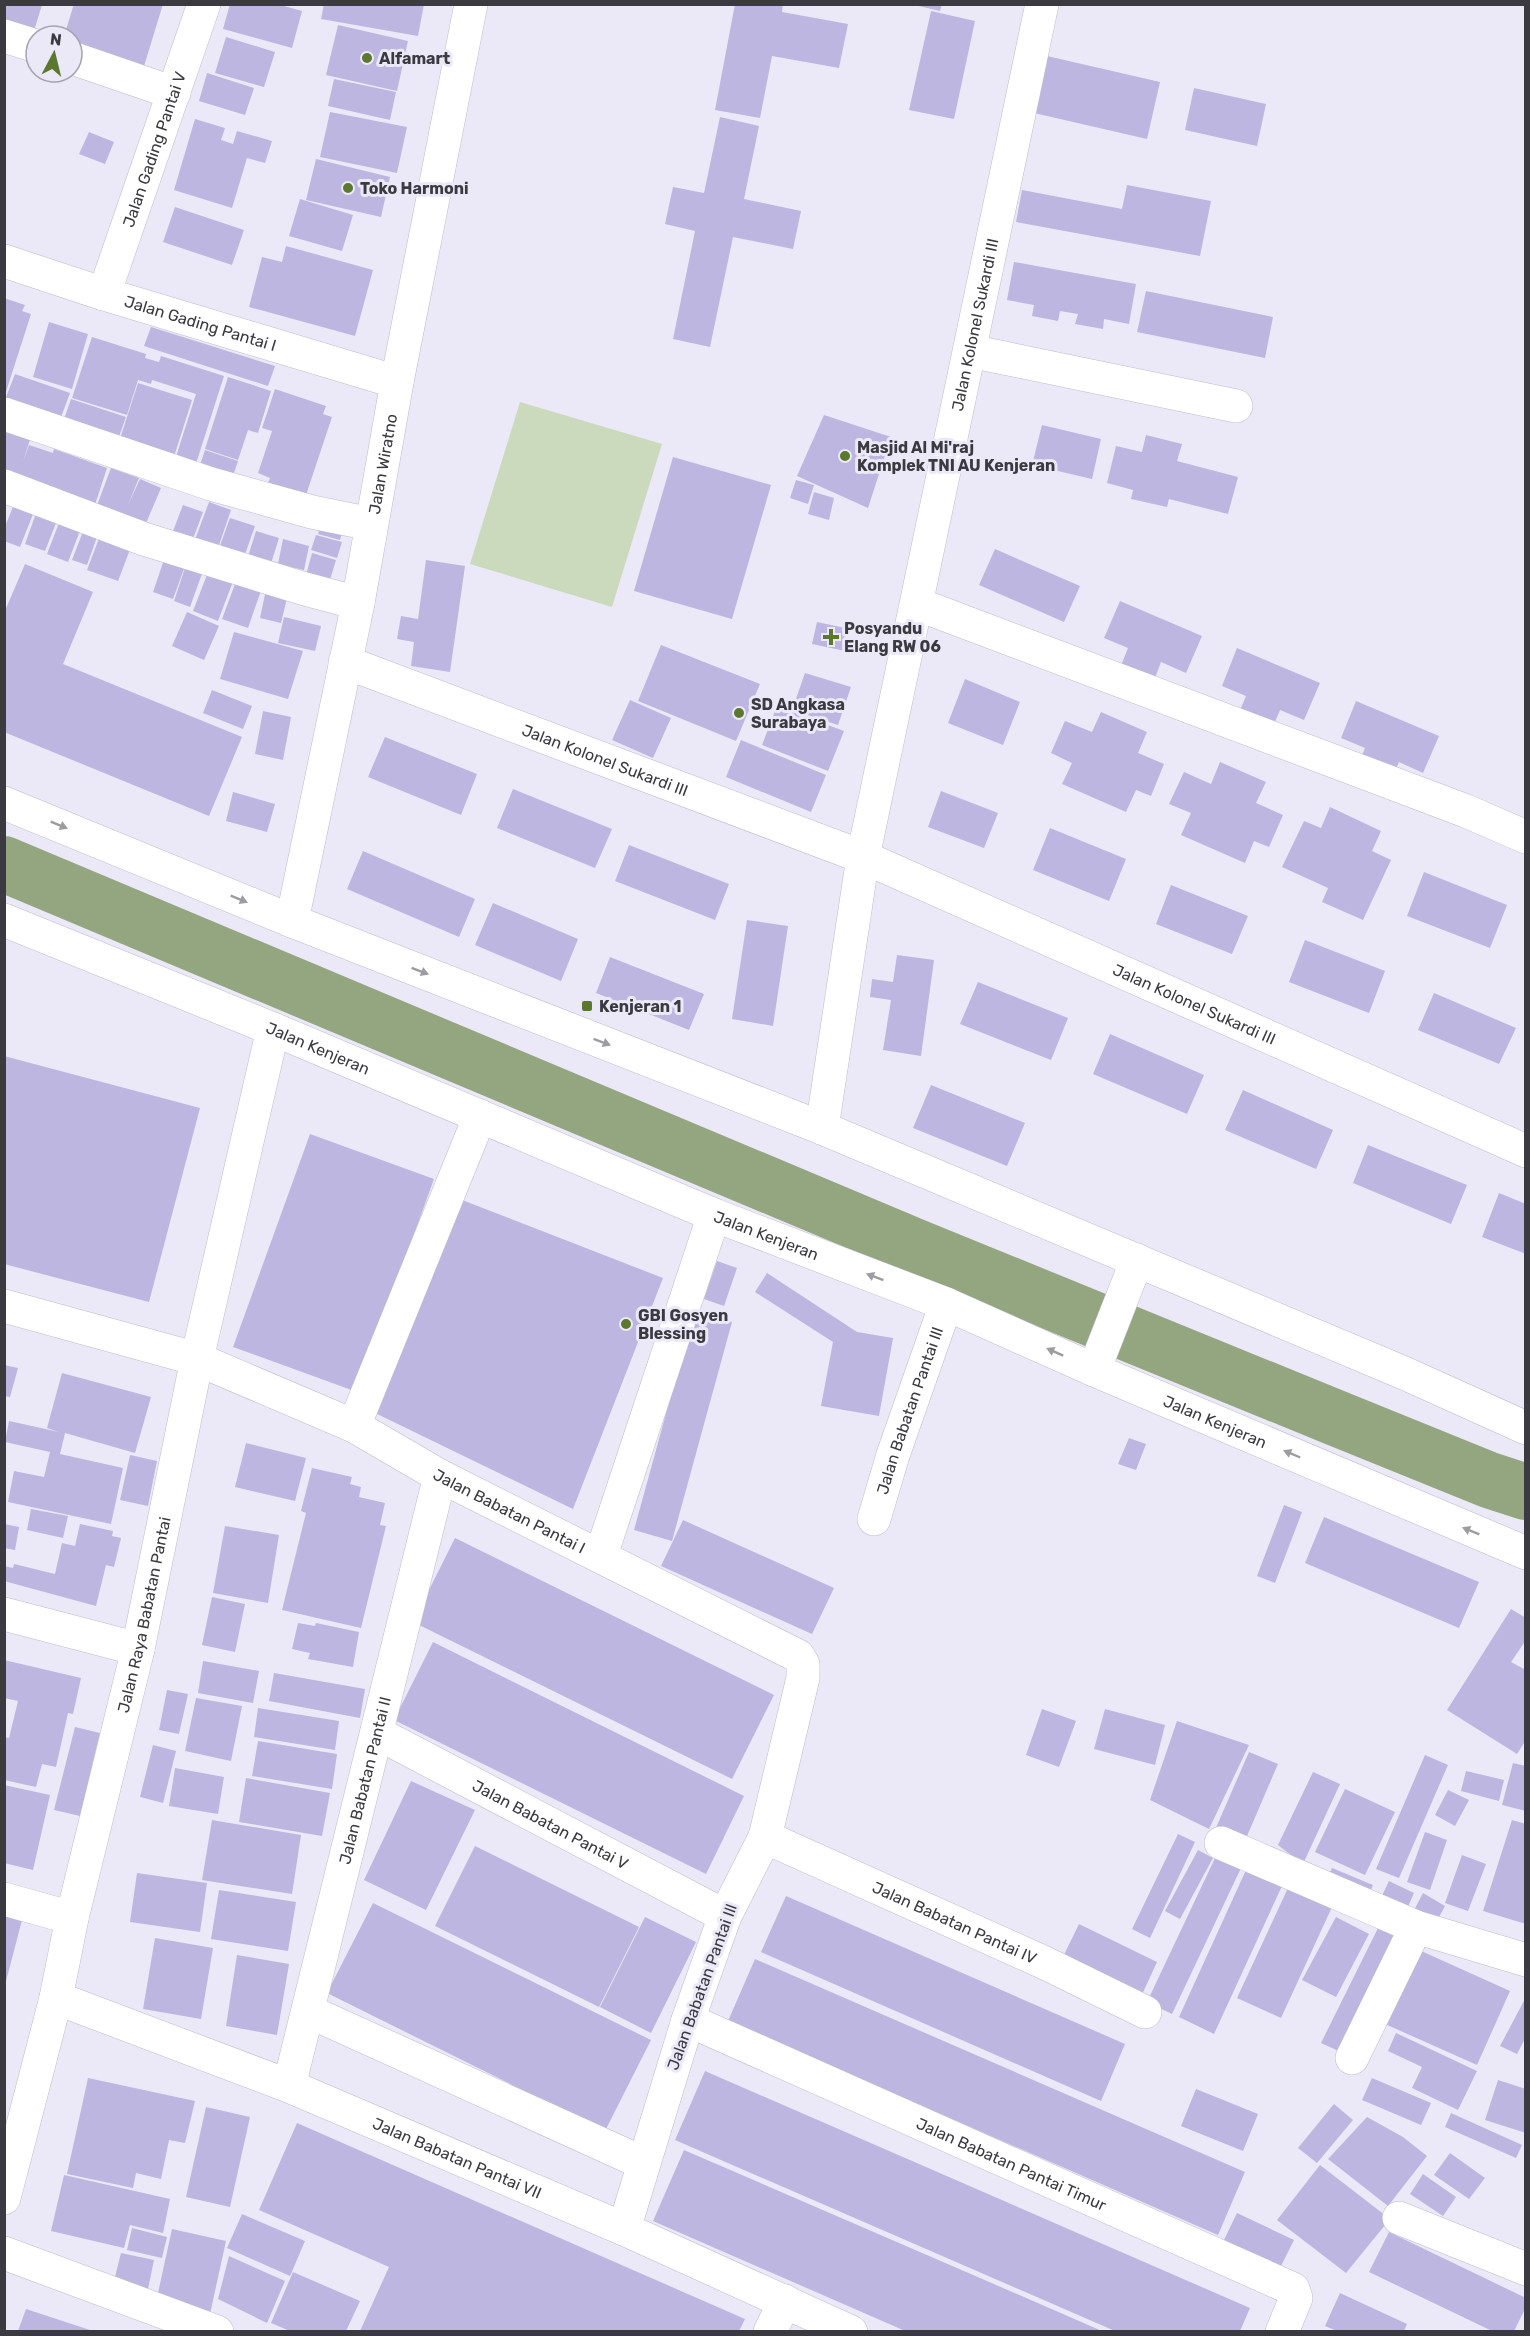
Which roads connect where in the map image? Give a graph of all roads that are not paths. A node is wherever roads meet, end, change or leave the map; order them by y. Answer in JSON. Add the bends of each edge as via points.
{"nodes":[{"id":1,"x":204,"y":4,"type":"edge"},
{"id":2,"x":471,"y":4,"type":"edge"},
{"id":3,"x":1042,"y":4,"type":"edge"},
{"id":4,"x":4,"y":36,"type":"edge"},
{"id":5,"x":24,"y":42,"type":"edge"},
{"id":6,"x":84,"y":62,"type":"edge"},
{"id":7,"x":174,"y":93,"type":"junction"},
{"id":8,"x":4,"y":261,"type":"edge"},
{"id":9,"x":104,"y":294,"type":"junction"},
{"id":10,"x":970,"y":351,"type":"junction"},
{"id":11,"x":397,"y":382,"type":"junction"},
{"id":12,"x":1236,"y":406,"type":"dead end"},
{"id":13,"x":4,"y":414,"type":"edge"},
{"id":14,"x":4,"y":486,"type":"edge"},
{"id":15,"x":372,"y":524,"type":"junction"},
{"id":16,"x":358,"y":603,"type":"junction"},
{"id":17,"x":917,"y":604,"type":"junction"},
{"id":18,"x":345,"y":662,"type":"junction"},
{"id":19,"x":4,"y":803,"type":"edge"},
{"id":20,"x":1526,"y":837,"type":"edge"},
{"id":21,"x":863,"y":857,"type":"junction"},
{"id":22,"x":4,"y":920,"type":"edge"},
{"id":23,"x":292,"y":921,"type":"junction"},
{"id":24,"x":273,"y":1029,"type":"junction"},
{"id":25,"x":480,"y":1116,"type":"junction"},
{"id":26,"x":822,"y":1128,"type":"junction"},
{"id":27,"x":1526,"y":1151,"type":"edge"},
{"id":28,"x":714,"y":1215,"type":"junction"},
{"id":29,"x":1135,"y":1264,"type":"junction"},
{"id":30,"x":946,"y":1304,"type":"junction"},
{"id":31,"x":4,"y":1306,"type":"edge"},
{"id":32,"x":197,"y":1359,"type":"junction"},
{"id":33,"x":1095,"y":1366,"type":"junction"},
{"id":34,"x":354,"y":1426,"type":"junction"},
{"id":35,"x":1526,"y":1428,"type":"edge"},
{"id":36,"x":440,"y":1476,"type":"junction"},
{"id":37,"x":874,"y":1519,"type":"dead end"},
{"id":38,"x":1526,"y":1553,"type":"edge"},
{"id":39,"x":601,"y":1556,"type":"junction"},
{"id":40,"x":4,"y":1614,"type":"edge"},
{"id":41,"x":138,"y":1649,"type":"junction"},
{"id":42,"x":803,"y":1678,"type":"joint"},
{"id":43,"x":377,"y":1733,"type":"junction"},
{"id":44,"x":765,"y":1837,"type":"junction"},
{"id":45,"x":1221,"y":1843,"type":"dead end"},
{"id":46,"x":4,"y":1899,"type":"edge"},
{"id":47,"x":725,"y":1916,"type":"junction"},
{"id":48,"x":72,"y":1918,"type":"junction"},
{"id":49,"x":1416,"y":1927,"type":"junction"},
{"id":50,"x":1526,"y":1960,"type":"edge"},
{"id":51,"x":56,"y":1998,"type":"junction"},
{"id":52,"x":308,"y":2011,"type":"junction"},
{"id":53,"x":1145,"y":2012,"type":"dead end"},
{"id":54,"x":688,"y":2020,"type":"junction"},
{"id":55,"x":1352,"y":2058,"type":"dead end"},
{"id":56,"x":289,"y":2086,"type":"junction"},
{"id":57,"x":643,"y":2163,"type":"junction"},
{"id":58,"x":4,"y":2198,"type":"edge"},
{"id":59,"x":1399,"y":2218,"type":"dead end"},
{"id":60,"x":624,"y":2229,"type":"junction"},
{"id":61,"x":4,"y":2253,"type":"edge"},
{"id":62,"x":1526,"y":2269,"type":"edge"},
{"id":63,"x":785,"y":2301,"type":"junction"},
{"id":64,"x":217,"y":2331,"type":"edge"},
{"id":65,"x":770,"y":2331,"type":"edge"},
{"id":66,"x":851,"y":2331,"type":"edge"},
{"id":67,"x":1282,"y":2331,"type":"edge"}],
"edges":[{"from":1,"to":7,"type":"street","name":"Jalan Gading Pantai V"},
{"from":2,"to":11,"type":"street","name":"Jalan Wiratno"},
{"from":3,"to":10,"type":"street","name":"Jalan Kolonel Sukardi III"},
{"from":4,"to":5,"type":"street"},
{"from":6,"to":7,"type":"street"},
{"from":7,"to":9,"type":"street","name":"Jalan Gading Pantai V"},
{"from":8,"to":9,"type":"street","name":"Jalan Gading Pantai I"},
{"from":9,"to":11,"type":"street","name":"Jalan Gading Pantai I"},
{"from":10,"to":12,"type":"street"},
{"from":10,"to":17,"type":"street","name":"Jalan Kolonel Sukardi III"},
{"from":11,"to":15,"type":"street","name":"Jalan Wiratno"},
{"from":13,"to":15,"type":"street","via":[[211,484]]},
{"from":14,"to":16,"type":"street","via":[[144,539]]},
{"from":15,"to":16,"type":"street","name":"Jalan Wiratno"},
{"from":16,"to":18,"type":"street","name":"Jalan Wiratno"},
{"from":17,"to":20,"type":"street"},
{"from":17,"to":21,"type":"street","name":"Jalan Kolonel Sukardi III"},
{"from":18,"to":21,"type":"street","name":"Jalan Kolonel Sukardi III"},
{"from":18,"to":23,"type":"street","name":"Jalan Wiratno"},
{"from":19,"to":23,"type":"street","one_way":true},
{"from":21,"to":26,"type":"street","name":"Jalan Kolonel Sukardi III"},
{"from":21,"to":27,"type":"street","name":"Jalan Kolonel Sukardi III"},
{"from":22,"to":24,"type":"street","name":"Jalan Kenjeran"},
{"from":23,"to":26,"type":"street","one_way":true},
{"from":24,"to":25,"type":"street","name":"Jalan Kenjeran"},
{"from":24,"to":32,"type":"street","name":"Jalan Raya Babatan Pantai"},
{"from":25,"to":28,"type":"street","name":"Jalan Kenjeran"},
{"from":25,"to":34,"type":"street"},
{"from":26,"to":29,"type":"street"},
{"from":30,"to":28,"type":"street","name":"Jalan Kenjeran","one_way":true},
{"from":28,"to":39,"type":"street"},
{"from":29,"to":33,"type":"street"},
{"from":29,"to":35,"type":"street"},
{"from":33,"to":30,"type":"street","name":"Jalan Kenjeran","one_way":true},
{"from":30,"to":37,"type":"street","name":"Jalan Babatan Pantai Ill"},
{"from":31,"to":32,"type":"street","name":"Jalan Babatan Pantai I"},
{"from":32,"to":34,"type":"street","name":"Jalan Babatan Pantai I"},
{"from":32,"to":41,"type":"street","name":"Jalan Raya Babatan Pantai"},
{"from":38,"to":33,"type":"street","name":"Jalan Kenjeran","one_way":true},
{"from":34,"to":36,"type":"street","name":"Jalan Babatan Pantai I"},
{"from":36,"to":39,"type":"street","name":"Jalan Babatan Pantai I"},
{"from":36,"to":43,"type":"street","name":"Jalan Babatan Pantai II"},
{"from":39,"to":42,"type":"street","name":"Jalan Babatan Pantai I","via":[[798,1656],[803,1664]]},
{"from":40,"to":41,"type":"street"},
{"from":41,"to":48,"type":"street","name":"Jalan Raya Babatan Pantai"},
{"from":42,"to":44,"type":"street","name":"Jalan Babatan Pantai Ill"},
{"from":43,"to":47,"type":"street","name":"Jalan Babatan Pantai V"},
{"from":43,"to":52,"type":"street","name":"Jalan Babatan Pantai II"},
{"from":44,"to":47,"type":"street","name":"Jalan Babatan Pantai Ill"},
{"from":44,"to":53,"type":"street","name":"Jalan Babatan Pantai IV"},
{"from":45,"to":49,"type":"street"},
{"from":46,"to":48,"type":"street"},
{"from":47,"to":54,"type":"street","name":"Jalan Babatan Pantai Ill"},
{"from":48,"to":51,"type":"street","name":"Jalan Raya Babatan Pantai"},
{"from":49,"to":50,"type":"street"},
{"from":49,"to":55,"type":"street"},
{"from":51,"to":56,"type":"street","name":"Jalan Babatan Pantai VII"},
{"from":51,"to":58,"type":"street","name":"Jalan Raya Babatan Pantai"},
{"from":52,"to":56,"type":"street","name":"Jalan Babatan Pantai II"},
{"from":52,"to":57,"type":"street"},
{"from":54,"to":57,"type":"street","name":"Jalan Babatan Pantai Ill"},
{"from":54,"to":67,"type":"street","name":"Jalan Babatan Pantai Timur","via":[[1293,2289],[1296,2298]]},
{"from":56,"to":60,"type":"street","name":"Jalan Babatan Pantai VII"},
{"from":57,"to":60,"type":"street","name":"Jalan Babatan Pantai Ill"},
{"from":59,"to":62,"type":"street"},
{"from":60,"to":63,"type":"street","name":"Jalan Babatan Pantai VII"},
{"from":61,"to":64,"type":"street"},
{"from":63,"to":65,"type":"street"},
{"from":63,"to":66,"type":"street","name":"Jalan Babatan Pantai VII"}]}
